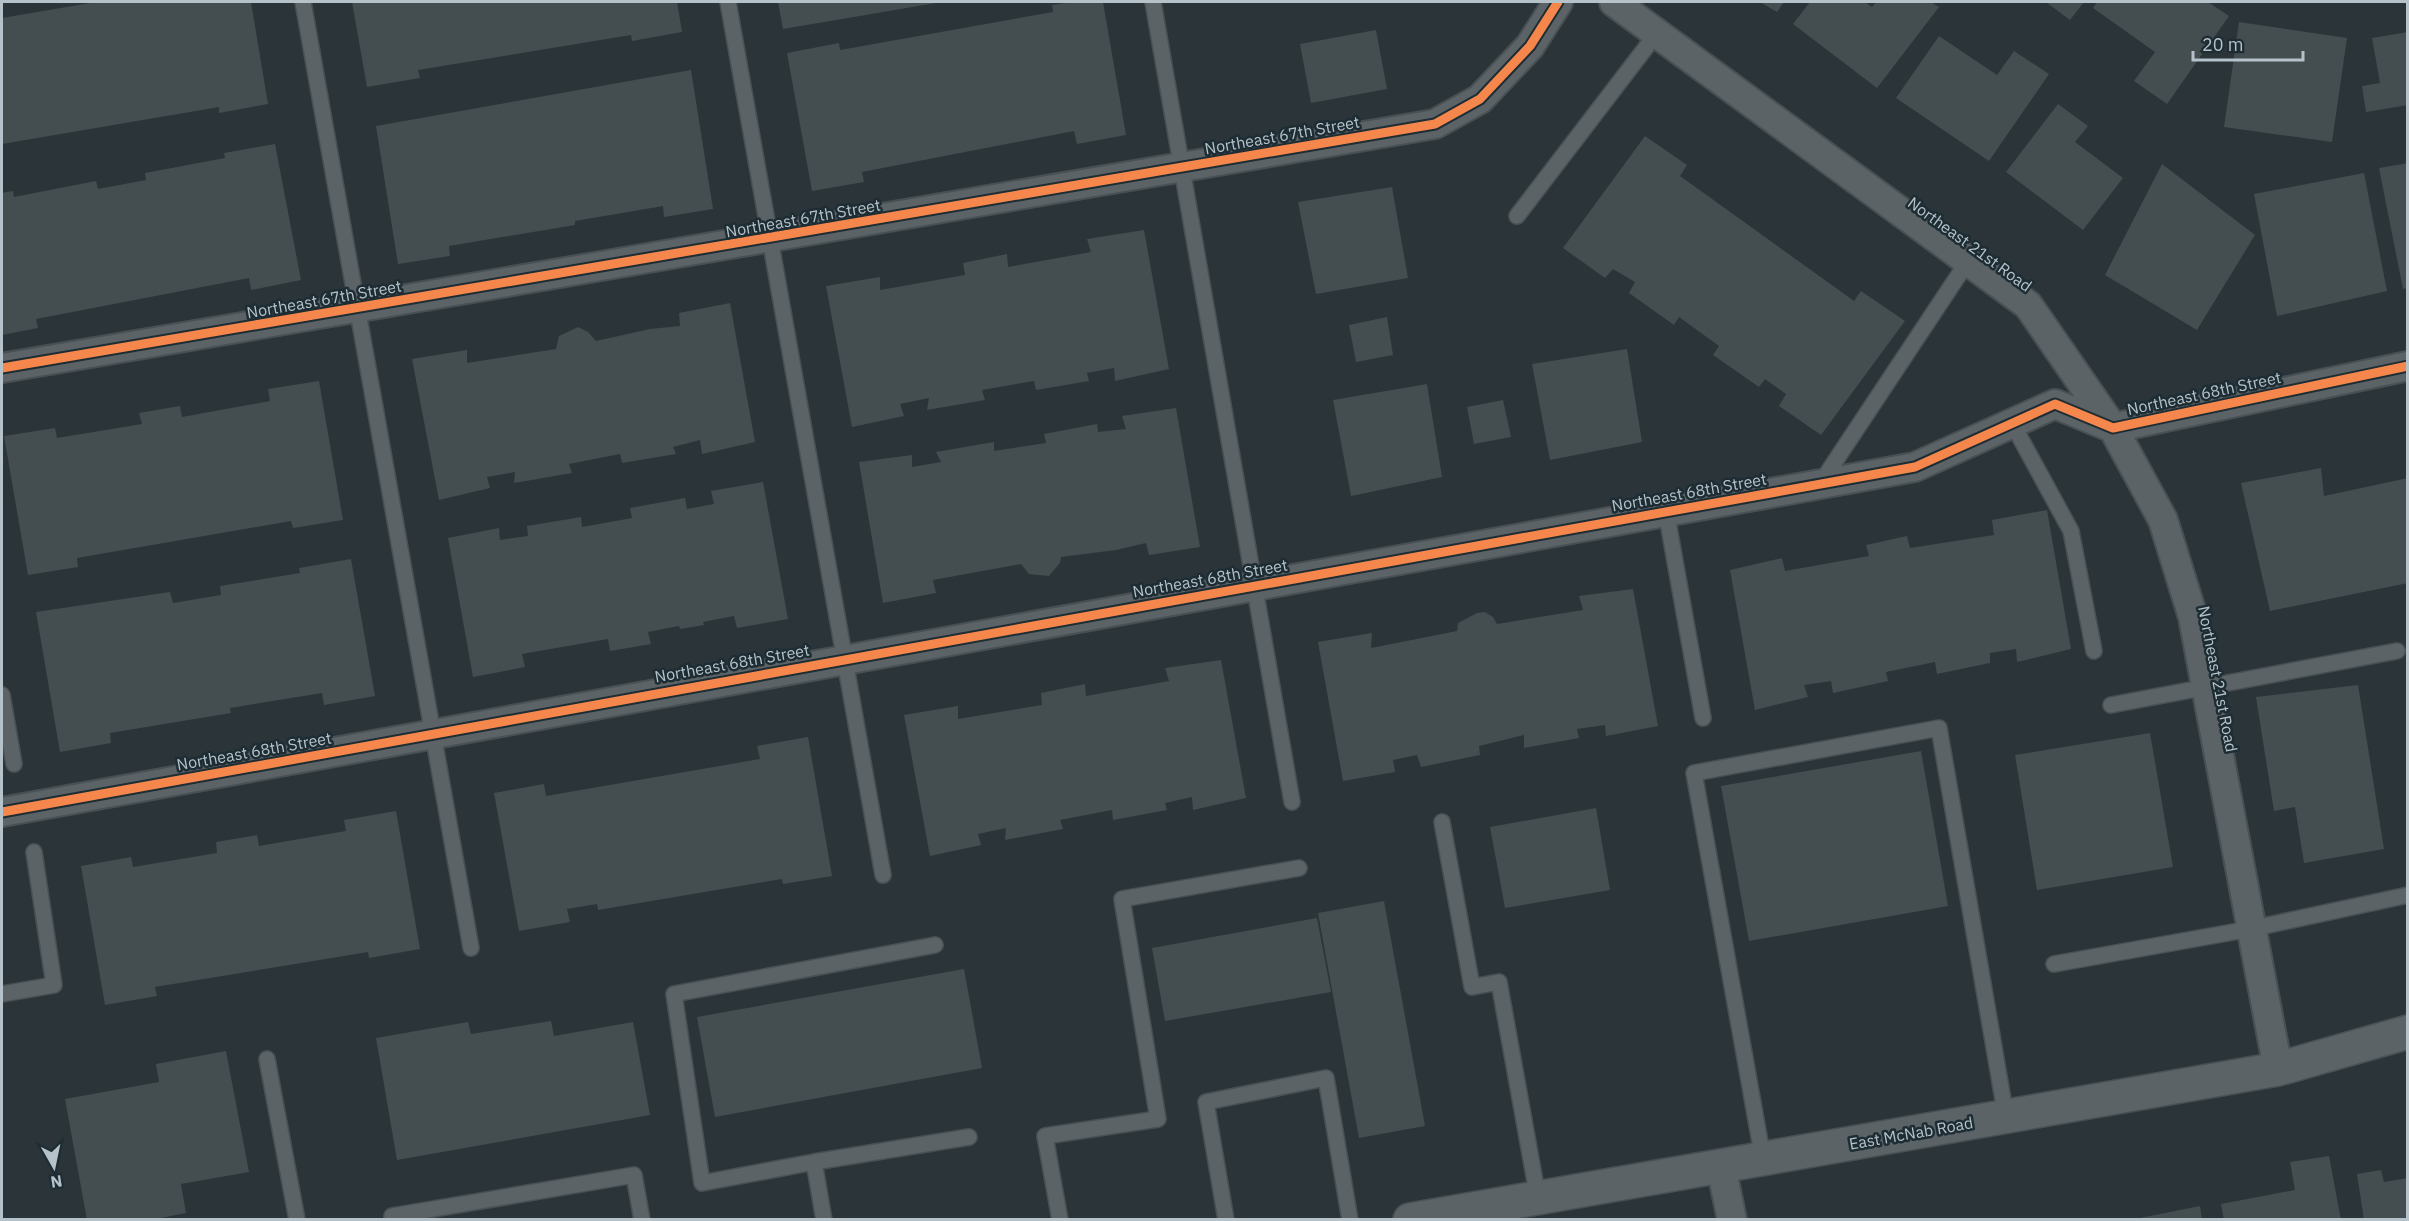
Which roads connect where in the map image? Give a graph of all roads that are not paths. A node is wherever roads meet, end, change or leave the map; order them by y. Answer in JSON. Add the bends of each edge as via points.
{"nodes":[{"id":1,"x":303,"y":2,"type":"edge"},
{"id":2,"x":728,"y":2,"type":"edge"},
{"id":3,"x":1154,"y":2,"type":"edge"},
{"id":4,"x":1558,"y":2,"type":"edge"},
{"id":5,"x":1614,"y":2,"type":"edge"},
{"id":6,"x":1658,"y":33,"type":"junction"},
{"id":7,"x":1184,"y":167,"type":"junction"},
{"id":8,"x":1517,"y":216,"type":"dead end"},
{"id":9,"x":771,"y":239,"type":"junction"},
{"id":10,"x":1968,"y":261,"type":"junction"},
{"id":11,"x":357,"y":308,"type":"junction"},
{"id":12,"x":2408,"y":366,"type":"edge"},
{"id":13,"x":2,"y":368,"type":"edge"},
{"id":14,"x":2013,"y":423,"type":"junction"},
{"id":15,"x":2113,"y":428,"type":"junction"},
{"id":16,"x":1820,"y":484,"type":"junction"},
{"id":17,"x":1666,"y":511,"type":"junction"},
{"id":18,"x":1255,"y":585,"type":"junction"},
{"id":19,"x":2094,"y":651,"type":"dead end"},
{"id":20,"x":2397,"y":651,"type":"dead end"},
{"id":21,"x":843,"y":658,"type":"junction"},
{"id":22,"x":2206,"y":688,"type":"junction"},
{"id":23,"x":2,"y":695,"type":"edge"},
{"id":24,"x":2111,"y":705,"type":"dead end"},
{"id":25,"x":1703,"y":718,"type":"dead end"},
{"id":26,"x":434,"y":733,"type":"junction"},
{"id":27,"x":14,"y":764,"type":"dead end"},
{"id":28,"x":1292,"y":802,"type":"dead end"},
{"id":29,"x":2,"y":812,"type":"edge"},
{"id":30,"x":1442,"y":822,"type":"dead end"},
{"id":31,"x":34,"y":852,"type":"dead end"},
{"id":32,"x":1299,"y":868,"type":"dead end"},
{"id":33,"x":883,"y":875,"type":"dead end"},
{"id":34,"x":2408,"y":895,"type":"edge"},
{"id":35,"x":2250,"y":929,"type":"junction"},
{"id":36,"x":934,"y":945,"type":"dead end"},
{"id":37,"x":471,"y":948,"type":"dead end"},
{"id":38,"x":2054,"y":964,"type":"dead end"},
{"id":39,"x":2,"y":994,"type":"edge"},
{"id":40,"x":2408,"y":1032,"type":"edge"},
{"id":41,"x":267,"y":1059,"type":"dead end"},
{"id":42,"x":2278,"y":1068,"type":"junction"},
{"id":43,"x":2006,"y":1116,"type":"junction"},
{"id":44,"x":969,"y":1137,"type":"dead end"},
{"id":45,"x":1763,"y":1159,"type":"junction"},
{"id":46,"x":814,"y":1162,"type":"junction"},
{"id":47,"x":1721,"y":1167,"type":"junction"},
{"id":48,"x":1539,"y":1198,"type":"junction"},
{"id":49,"x":297,"y":1220,"type":"edge"},
{"id":50,"x":393,"y":1220,"type":"edge"},
{"id":51,"x":642,"y":1220,"type":"edge"},
{"id":52,"x":824,"y":1220,"type":"edge"},
{"id":53,"x":1060,"y":1220,"type":"edge"},
{"id":54,"x":1226,"y":1220,"type":"edge"},
{"id":55,"x":1350,"y":1220,"type":"edge"},
{"id":56,"x":1410,"y":1220,"type":"edge"},
{"id":57,"x":1732,"y":1220,"type":"edge"}],
"edges":[{"from":1,"to":11,"type":"lane"},
{"from":2,"to":9,"type":"lane"},
{"from":3,"to":7,"type":"lane"},
{"from":4,"to":7,"type":"street","name":"Northeast 67th Street","via":[[1530,46],[1480,99],[1435,124]]},
{"from":5,"to":6,"type":"street","name":"Northeast 21st Road"},
{"from":6,"to":8,"type":"lane"},
{"from":6,"to":10,"type":"street","name":"Northeast 21st Road"},
{"from":7,"to":9,"type":"street","name":"Northeast 67th Street"},
{"from":7,"to":18,"type":"lane"},
{"from":9,"to":11,"type":"street","name":"Northeast 67th Street"},
{"from":9,"to":21,"type":"lane"},
{"from":10,"to":15,"type":"street","name":"Northeast 21st Road","via":[[2028,305]]},
{"from":10,"to":16,"type":"lane"},
{"from":11,"to":13,"type":"street","name":"Northeast 67th Street"},
{"from":11,"to":26,"type":"lane"},
{"from":12,"to":15,"type":"street","name":"Northeast 68th Street"},
{"from":14,"to":15,"type":"street","name":"Northeast 68th Street","via":[[2055,404]]},
{"from":14,"to":16,"type":"street","name":"Northeast 68th Street","via":[[1915,467]]},
{"from":14,"to":19,"type":"lane","via":[[2072,531]]},
{"from":15,"to":22,"type":"street","name":"Northeast 21st Road","via":[[2163,520],[2193,617]]},
{"from":16,"to":17,"type":"street","name":"Northeast 68th Street"},
{"from":17,"to":18,"type":"street","name":"Northeast 68th Street"},
{"from":17,"to":25,"type":"lane"},
{"from":18,"to":21,"type":"street","name":"Northeast 68th Street"},
{"from":18,"to":28,"type":"lane"},
{"from":20,"to":22,"type":"lane"},
{"from":21,"to":26,"type":"street","name":"Northeast 68th Street"},
{"from":21,"to":33,"type":"lane"},
{"from":22,"to":24,"type":"lane"},
{"from":22,"to":35,"type":"street","name":"Northeast 21st Road"},
{"from":23,"to":27,"type":"lane"},
{"from":26,"to":29,"type":"street","name":"Northeast 68th Street"},
{"from":26,"to":37,"type":"lane"},
{"from":30,"to":48,"type":"lane","via":[[1472,987],[1499,982]]},
{"from":31,"to":39,"type":"lane","via":[[54,985]]},
{"from":32,"to":53,"type":"lane","via":[[1122,899],[1158,1119],[1045,1136]]},
{"from":34,"to":35,"type":"lane"},
{"from":35,"to":38,"type":"lane"},
{"from":35,"to":42,"type":"street","name":"Northeast 21st Road"},
{"from":36,"to":46,"type":"lane","via":[[674,994],[702,1183]]},
{"from":40,"to":42,"type":"street","name":"East McNab Road"},
{"from":41,"to":49,"type":"lane"},
{"from":42,"to":43,"type":"street","name":"East McNab Road"},
{"from":43,"to":45,"type":"street","name":"East McNab Road"},
{"from":43,"to":45,"type":"lane","via":[[1939,728],[1694,773]]},
{"from":44,"to":46,"type":"lane"},
{"from":45,"to":47,"type":"street","name":"East McNab Road"},
{"from":46,"to":52,"type":"lane"},
{"from":47,"to":48,"type":"street","name":"East McNab Road"},
{"from":47,"to":57,"type":"street"},
{"from":48,"to":56,"type":"street","name":"East McNab Road"},
{"from":50,"to":51,"type":"lane","via":[[392,1216],[634,1175]]},
{"from":54,"to":55,"type":"lane","via":[[1206,1102],[1326,1078]]}]}
